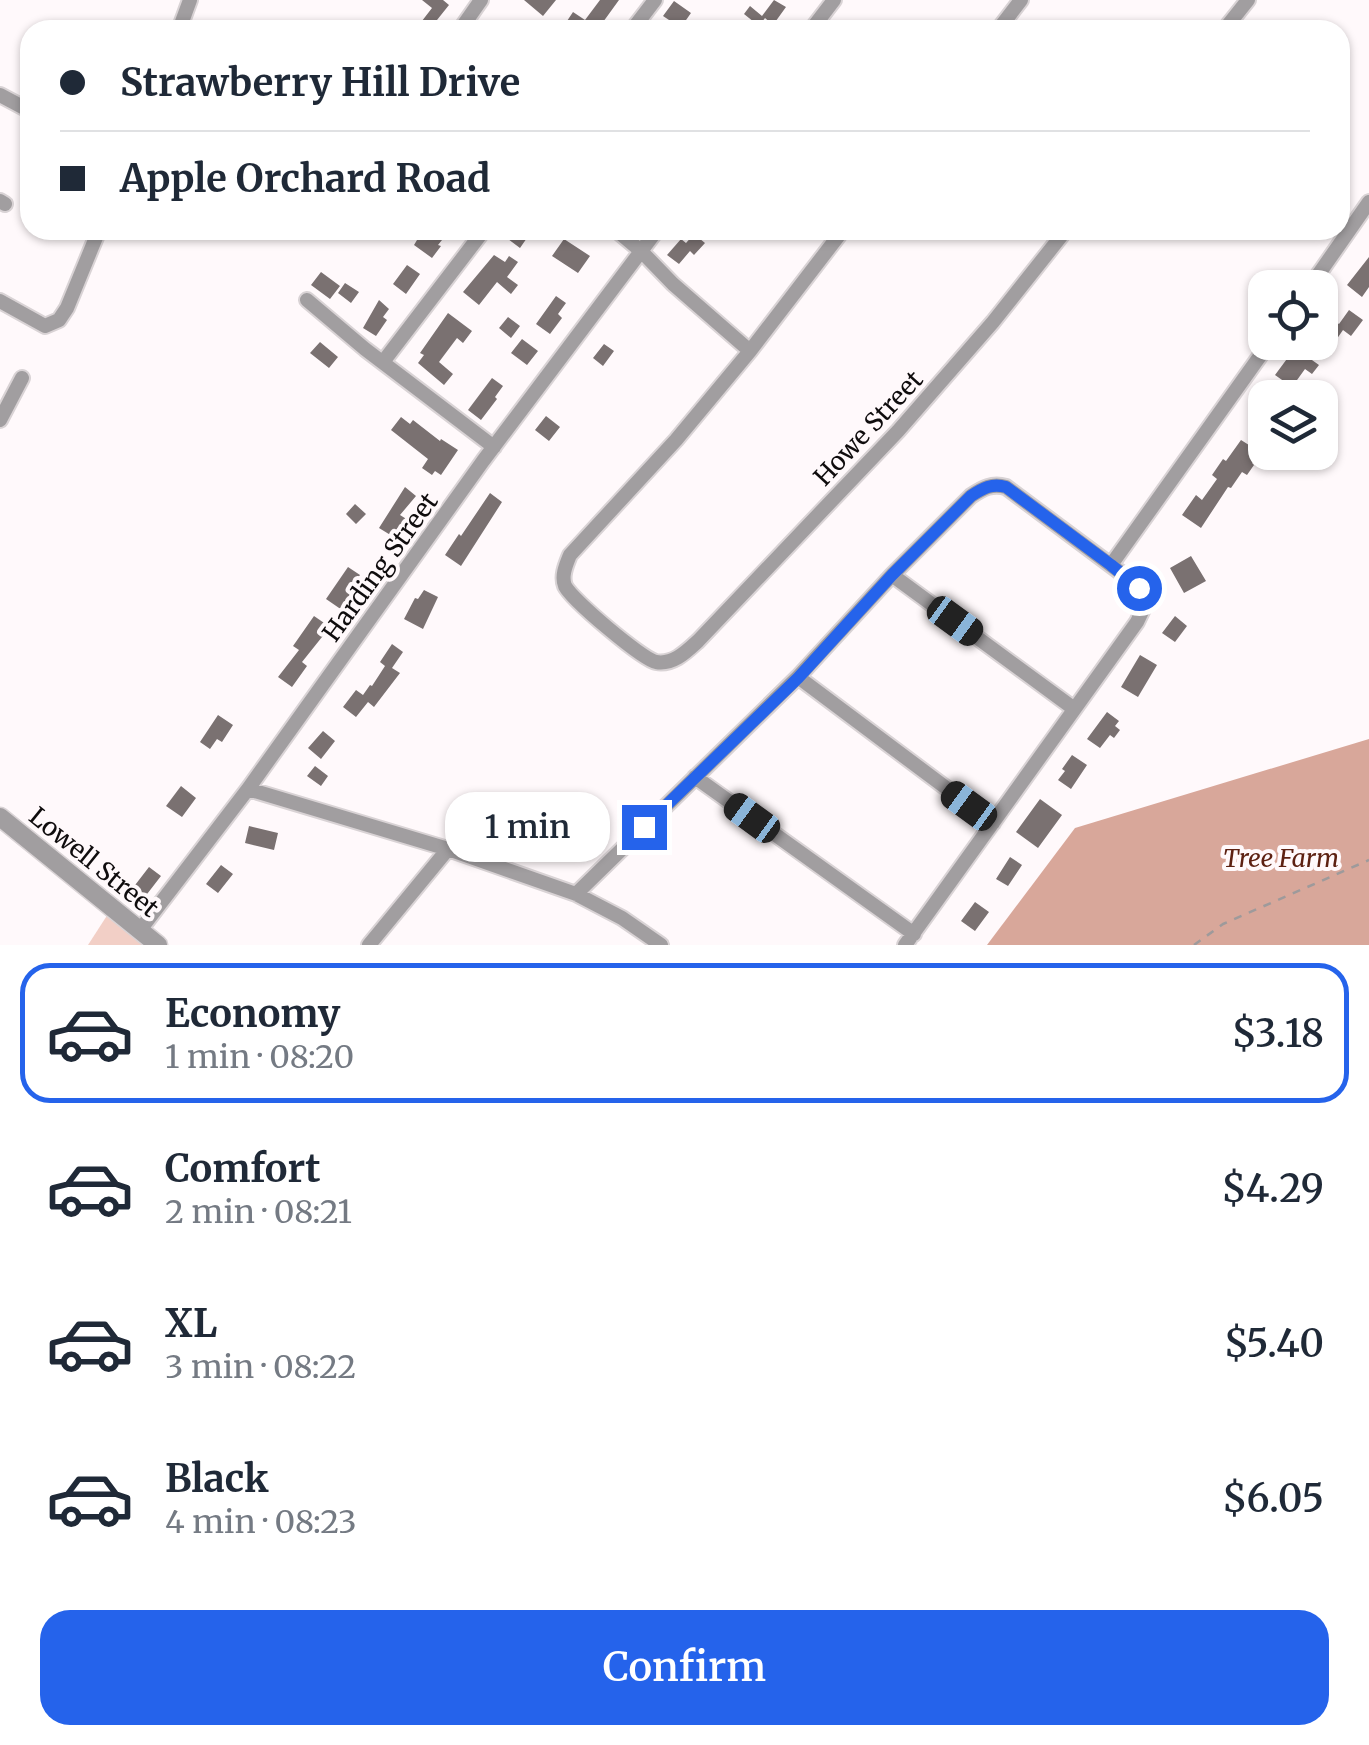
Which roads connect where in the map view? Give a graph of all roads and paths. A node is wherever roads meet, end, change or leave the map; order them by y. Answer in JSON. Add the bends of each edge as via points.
{"nodes":[{"id":1,"x":655,"y":0,"type":"edge"},
{"id":2,"x":834,"y":0,"type":"edge"},
{"id":3,"x":1021,"y":0,"type":"edge"},
{"id":4,"x":1248,"y":0,"type":"edge"},
{"id":5,"x":640,"y":20,"type":"edge"},
{"id":6,"x":819,"y":20,"type":"edge"},
{"id":7,"x":1006,"y":20,"type":"edge"},
{"id":8,"x":1232,"y":20,"type":"edge"},
{"id":9,"x":1369,"y":202,"type":"edge"},
{"id":10,"x":1350,"y":229,"type":"edge"},
{"id":11,"x":95,"y":240,"type":"edge"},
{"id":12,"x":476,"y":240,"type":"edge"},
{"id":13,"x":628,"y":240,"type":"edge"},
{"id":14,"x":648,"y":240,"type":"edge"},
{"id":15,"x":835,"y":240,"type":"edge"},
{"id":16,"x":1058,"y":240,"type":"edge"},
{"id":17,"x":1342,"y":240,"type":"edge"},
{"id":18,"x":640,"y":250,"type":"junction"},
{"id":19,"x":1322,"y":270,"type":"edge"},
{"id":20,"x":307,"y":300,"type":"dead end"},
{"id":21,"x":0,"y":301,"type":"edge"},
{"id":22,"x":750,"y":351,"type":"junction"},
{"id":23,"x":1257,"y":360,"type":"edge"},
{"id":24,"x":383,"y":362,"type":"junction"},
{"id":25,"x":22,"y":378,"type":"dead end"},
{"id":26,"x":0,"y":420,"type":"edge"},
{"id":27,"x":494,"y":447,"type":"junction"},
{"id":28,"x":1111,"y":565,"type":"junction"},
{"id":29,"x":892,"y":575,"type":"junction"},
{"id":30,"x":798,"y":678,"type":"junction"},
{"id":31,"x":1073,"y":708,"type":"junction"},
{"id":32,"x":695,"y":777,"type":"junction"},
{"id":33,"x":248,"y":790,"type":"junction"},
{"id":34,"x":0,"y":817,"type":"edge"},
{"id":35,"x":993,"y":823,"type":"junction"},
{"id":36,"x":448,"y":849,"type":"junction"},
{"id":37,"x":1369,"y":860,"type":"edge"},
{"id":38,"x":576,"y":894,"type":"junction"},
{"id":39,"x":140,"y":930,"type":"junction"},
{"id":40,"x":910,"y":939,"type":"edge"},
{"id":41,"x":158,"y":945,"type":"edge"},
{"id":42,"x":369,"y":945,"type":"edge"},
{"id":43,"x":661,"y":945,"type":"edge"},
{"id":44,"x":1194,"y":945,"type":"edge"}],
"edges":[{"from":1,"to":5,"type":"street"},
{"from":2,"to":6,"type":"street"},
{"from":3,"to":7,"type":"street"},
{"from":4,"to":8,"type":"street"},
{"from":9,"to":10,"type":"street"},
{"from":11,"to":21,"type":"street","via":[[58,320],[45,326]]},
{"from":12,"to":24,"type":"street"},
{"from":13,"to":18,"type":"street"},
{"from":14,"to":18,"type":"street","name":"Harding Street"},
{"from":15,"to":22,"type":"street"},
{"from":16,"to":22,"type":"street","name":"Howe Street","via":[[898,432],[683,655],[656,662],[565,586],[564,569]]},
{"from":17,"to":19,"type":"street"},
{"from":18,"to":22,"type":"street"},
{"from":18,"to":27,"type":"street","name":"Harding Street"},
{"from":20,"to":24,"type":"street"},
{"from":23,"to":28,"type":"street"},
{"from":24,"to":27,"type":"street"},
{"from":25,"to":26,"type":"street"},
{"from":27,"to":33,"type":"street","name":"Harding Street"},
{"from":28,"to":29,"type":"street","via":[[997,485],[971,496]]},
{"from":28,"to":31,"type":"street","via":[[1147,602]]},
{"from":29,"to":30,"type":"street"},
{"from":29,"to":31,"type":"street"},
{"from":30,"to":32,"type":"street"},
{"from":30,"to":35,"type":"street"},
{"from":31,"to":35,"type":"street"},
{"from":32,"to":38,"type":"street"},
{"from":32,"to":40,"type":"street"},
{"from":33,"to":36,"type":"street"},
{"from":33,"to":39,"type":"street","name":"Harding Street"},
{"from":34,"to":39,"type":"street","name":"Lowell Street"},
{"from":35,"to":40,"type":"street"},
{"from":36,"to":38,"type":"street"},
{"from":36,"to":42,"type":"street"},
{"from":37,"to":44,"type":"path","via":[[1223,924]]},
{"from":38,"to":43,"type":"street"},
{"from":39,"to":41,"type":"street","name":"Lowell Street"}]}
